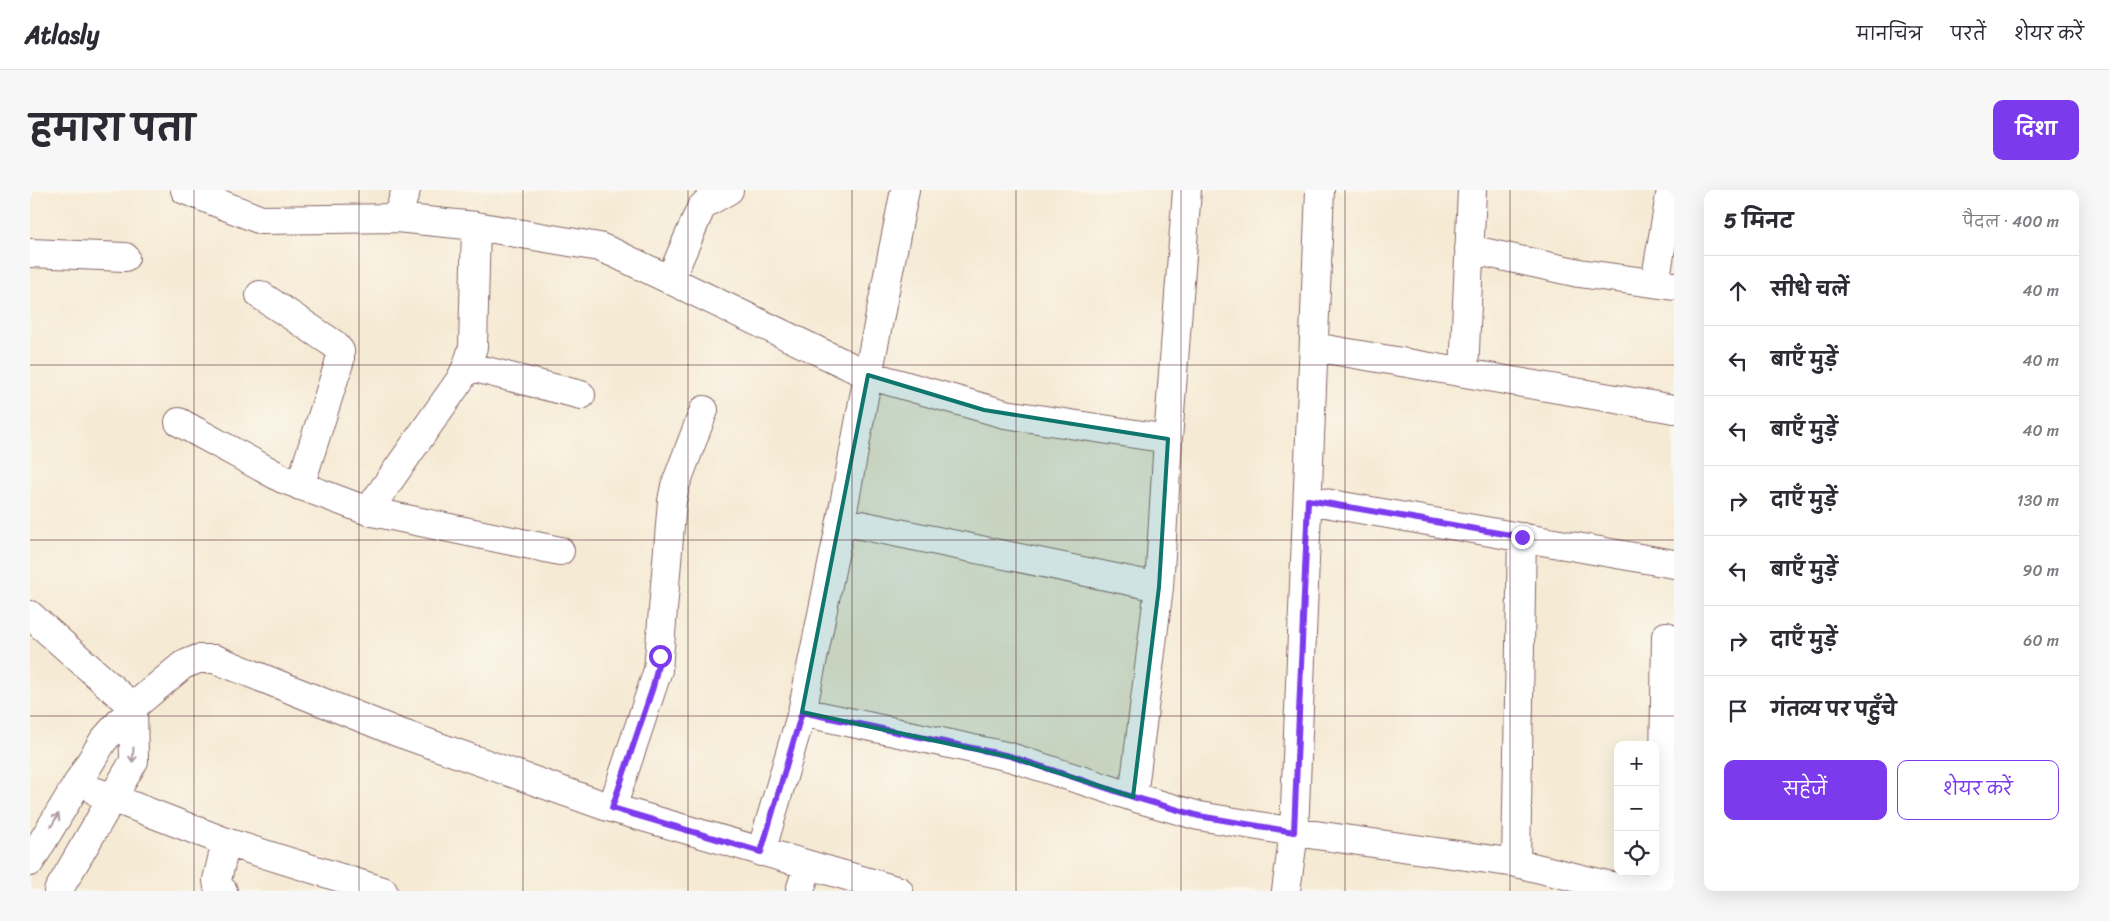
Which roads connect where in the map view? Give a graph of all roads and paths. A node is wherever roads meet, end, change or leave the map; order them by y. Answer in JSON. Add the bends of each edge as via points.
{"nodes":[{"id":1,"x":184,"y":190,"type":"edge"},
{"id":2,"x":406,"y":190,"type":"edge"},
{"id":3,"x":729,"y":190,"type":"edge"},
{"id":4,"x":905,"y":190,"type":"edge"},
{"id":5,"x":1187,"y":190,"type":"edge"},
{"id":6,"x":1320,"y":190,"type":"edge"},
{"id":7,"x":1472,"y":190,"type":"edge"},
{"id":8,"x":1672,"y":190,"type":"edge"},
{"id":9,"x":397,"y":218,"type":"junction"},
{"id":10,"x":476,"y":226,"type":"junction"},
{"id":11,"x":1470,"y":249,"type":"junction"},
{"id":12,"x":30,"y":253,"type":"edge"},
{"id":13,"x":125,"y":257,"type":"dead end"},
{"id":14,"x":670,"y":280,"type":"junction"},
{"id":15,"x":1664,"y":284,"type":"edge"},
{"id":16,"x":260,"y":295,"type":"dead end"},
{"id":17,"x":1314,"y":348,"type":"junction"},
{"id":18,"x":467,"y":366,"type":"junction"},
{"id":19,"x":1464,"y":373,"type":"junction"},
{"id":20,"x":868,"y":375,"type":"junction"},
{"id":21,"x":581,"y":395,"type":"dead end"},
{"id":22,"x":704,"y":410,"type":"dead end"},
{"id":23,"x":1674,"y":410,"type":"edge"},
{"id":24,"x":179,"y":422,"type":"dead end"},
{"id":25,"x":1168,"y":439,"type":"junction"},
{"id":26,"x":300,"y":486,"type":"junction"},
{"id":27,"x":1308,"y":500,"type":"junction"},
{"id":28,"x":368,"y":511,"type":"junction"},
{"id":29,"x":842,"y":521,"type":"junction"},
{"id":30,"x":1522,"y":537,"type":"junction"},
{"id":31,"x":560,"y":551,"type":"dead end"},
{"id":32,"x":1674,"y":564,"type":"edge"},
{"id":33,"x":1159,"y":587,"type":"junction"},
{"id":34,"x":30,"y":615,"type":"edge"},
{"id":35,"x":1666,"y":636,"type":"dead end"},
{"id":36,"x":133,"y":707,"type":"junction"},
{"id":37,"x":802,"y":712,"type":"junction"},
{"id":38,"x":77,"y":784,"type":"junction"},
{"id":39,"x":1133,"y":797,"type":"junction"},
{"id":40,"x":113,"y":798,"type":"junction"},
{"id":41,"x":612,"y":808,"type":"junction"},
{"id":42,"x":1294,"y":832,"type":"junction"},
{"id":43,"x":226,"y":842,"type":"junction"},
{"id":44,"x":761,"y":852,"type":"junction"},
{"id":45,"x":30,"y":862,"type":"edge"},
{"id":46,"x":1516,"y":863,"type":"junction"},
{"id":47,"x":808,"y":865,"type":"junction"},
{"id":48,"x":1668,"y":887,"type":"edge"},
{"id":49,"x":1620,"y":890,"type":"edge"},
{"id":50,"x":58,"y":891,"type":"edge"},
{"id":51,"x":222,"y":891,"type":"edge"},
{"id":52,"x":383,"y":891,"type":"edge"},
{"id":53,"x":800,"y":891,"type":"edge"},
{"id":54,"x":899,"y":891,"type":"edge"},
{"id":55,"x":1286,"y":891,"type":"edge"}],
"edges":[{"from":1,"to":9,"type":"street","via":[[261,220]]},
{"from":2,"to":9,"type":"street"},
{"from":3,"to":14,"type":"street","via":[[701,208]]},
{"from":4,"to":20,"type":"street"},
{"from":5,"to":25,"type":"street"},
{"from":6,"to":17,"type":"street"},
{"from":7,"to":11,"type":"street"},
{"from":8,"to":15,"type":"street"},
{"from":9,"to":10,"type":"street"},
{"from":10,"to":14,"type":"street","via":[[599,247]]},
{"from":10,"to":18,"type":"street","via":[[472,347]]},
{"from":11,"to":15,"type":"street","via":[[1578,273]]},
{"from":11,"to":19,"type":"street"},
{"from":12,"to":13,"type":"street"},
{"from":14,"to":20,"type":"street"},
{"from":16,"to":26,"type":"street","via":[[340,351],[340,360]]},
{"from":17,"to":19,"type":"street"},
{"from":17,"to":27,"type":"street"},
{"from":18,"to":21,"type":"street"},
{"from":18,"to":28,"type":"street"},
{"from":19,"to":23,"type":"street"},
{"from":20,"to":25,"type":"street","via":[[1005,414]]},
{"from":20,"to":29,"type":"street"},
{"from":22,"to":41,"type":"street","via":[[672,501],[658,670]]},
{"from":24,"to":26,"type":"street"},
{"from":25,"to":33,"type":"street"},
{"from":26,"to":28,"type":"street"},
{"from":27,"to":30,"type":"street"},
{"from":27,"to":42,"type":"street"},
{"from":28,"to":31,"type":"street"},
{"from":29,"to":33,"type":"street"},
{"from":29,"to":37,"type":"street"},
{"from":30,"to":32,"type":"street"},
{"from":30,"to":46,"type":"street"},
{"from":33,"to":39,"type":"street"},
{"from":34,"to":36,"type":"street"},
{"from":35,"to":48,"type":"street"},
{"from":36,"to":38,"type":"street","via":[[103,741]]},
{"from":36,"to":40,"type":"street","one_way":true,"via":[[134,761]]},
{"from":36,"to":41,"type":"street","via":[[183,665],[198,659],[215,658],[397,732]]},
{"from":37,"to":39,"type":"street","via":[[1010,756]]},
{"from":37,"to":44,"type":"street"},
{"from":38,"to":40,"type":"street"},
{"from":45,"to":38,"type":"street","one_way":true},
{"from":39,"to":42,"type":"street","via":[[1199,816]]},
{"from":40,"to":43,"type":"street"},
{"from":40,"to":50,"type":"street"},
{"from":41,"to":44,"type":"street"},
{"from":42,"to":46,"type":"street"},
{"from":42,"to":55,"type":"street"},
{"from":43,"to":51,"type":"street","via":[[217,880]]},
{"from":43,"to":52,"type":"street"},
{"from":44,"to":47,"type":"street"},
{"from":46,"to":49,"type":"street"},
{"from":47,"to":53,"type":"street"},
{"from":47,"to":54,"type":"street"},
{"from":48,"to":49,"type":"street"}]}
